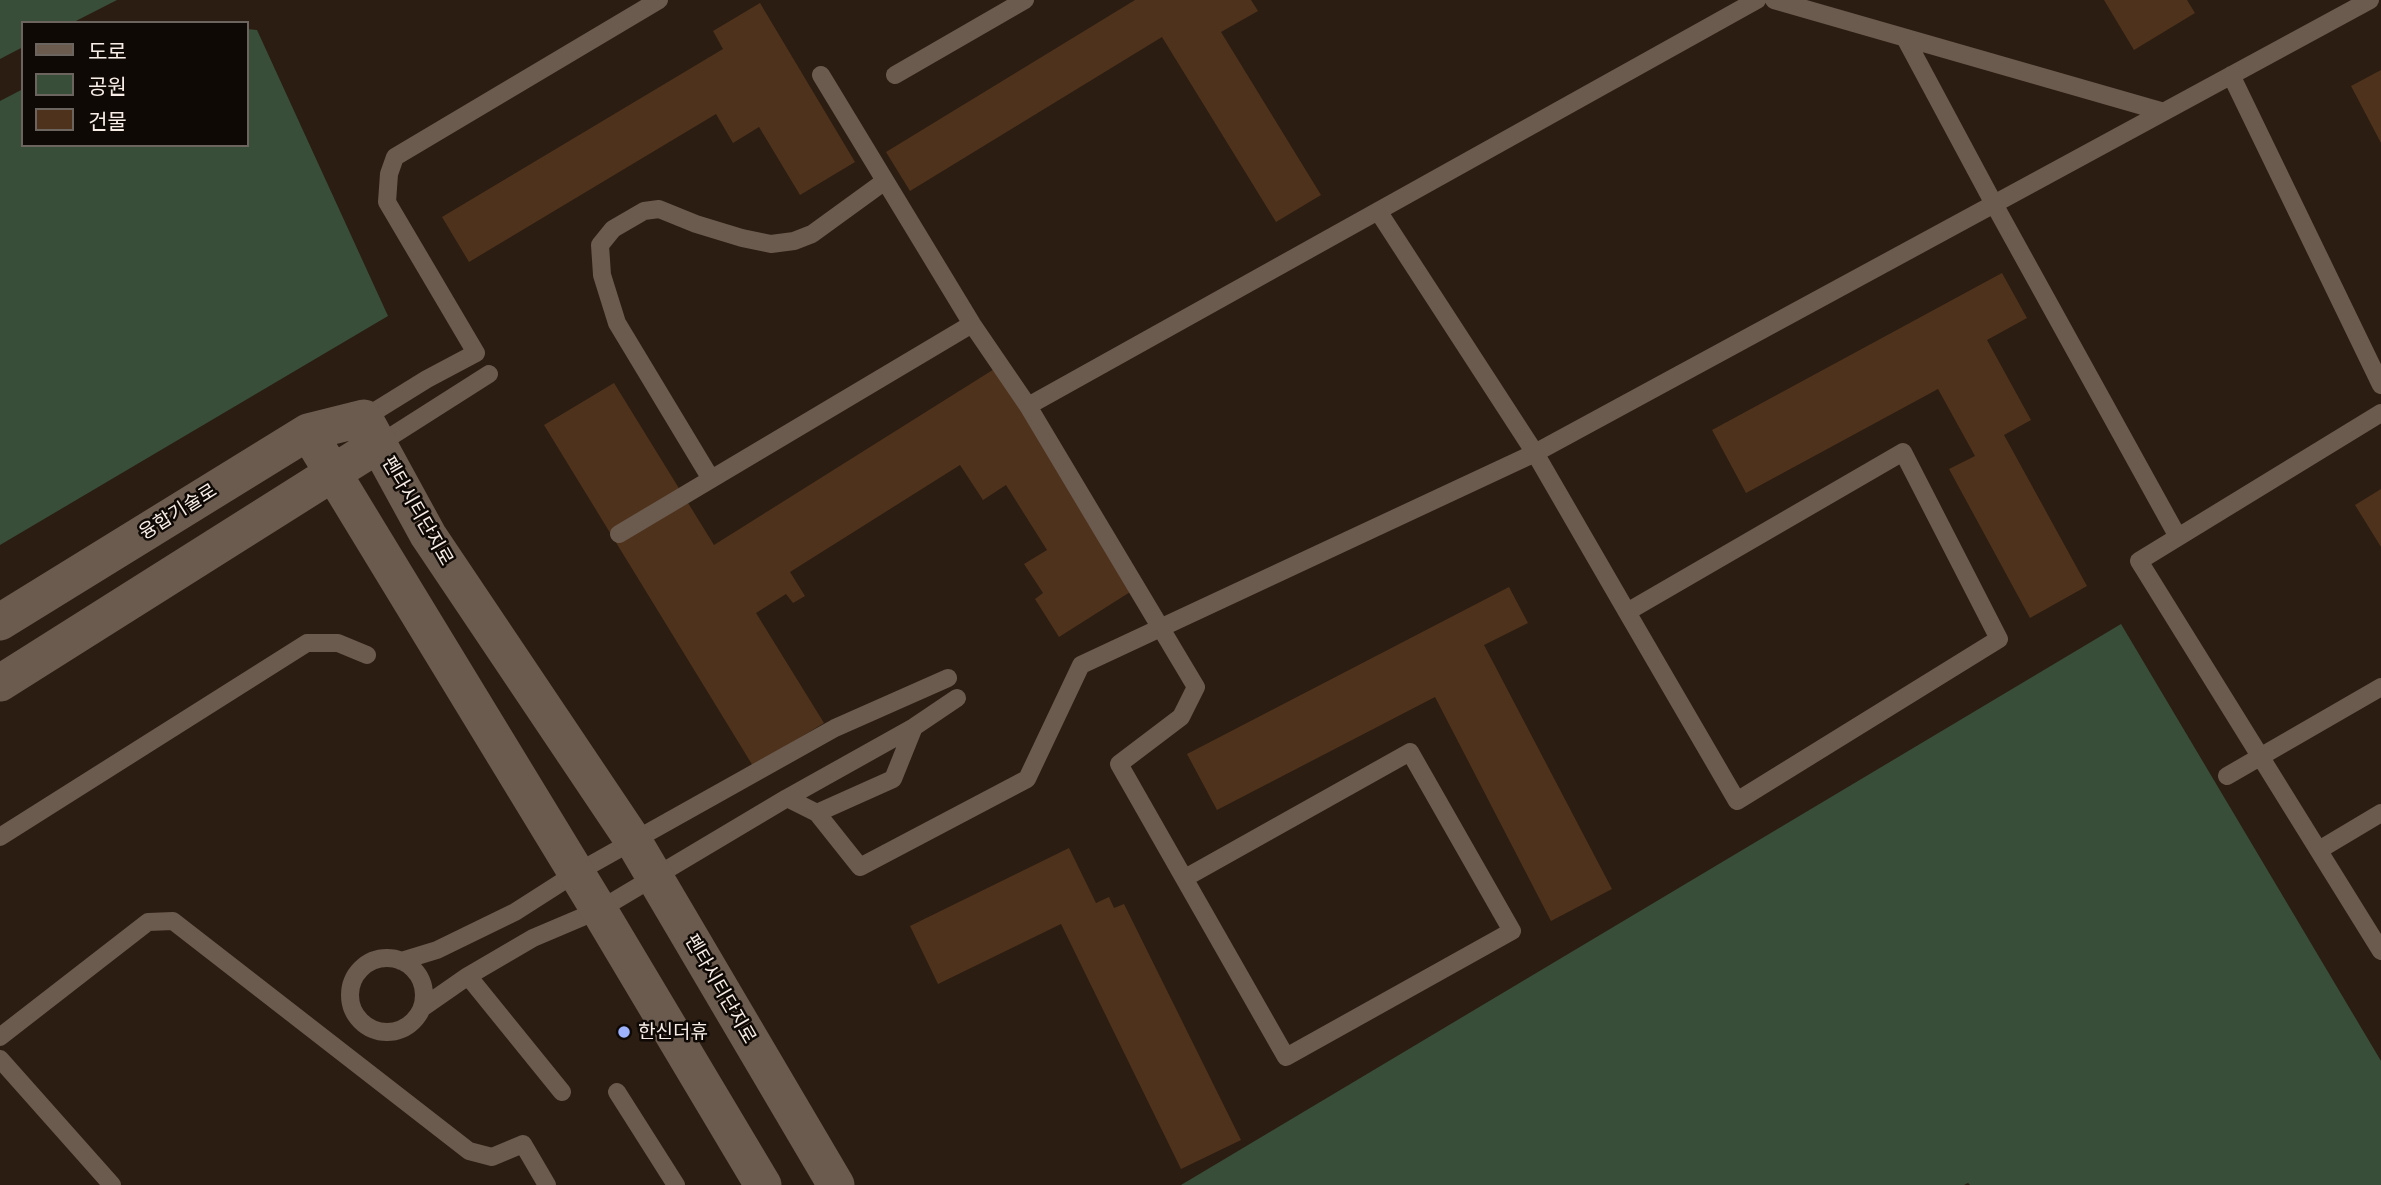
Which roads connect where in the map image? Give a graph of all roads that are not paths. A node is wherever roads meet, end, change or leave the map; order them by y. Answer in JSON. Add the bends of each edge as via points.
{"nodes":[{"id":1,"x":659,"y":0,"type":"edge"},
{"id":2,"x":1026,"y":0,"type":"edge"},
{"id":3,"x":1757,"y":0,"type":"edge"},
{"id":4,"x":1774,"y":0,"type":"edge"},
{"id":5,"x":2330,"y":0,"type":"edge"},
{"id":6,"x":2370,"y":0,"type":"edge"},
{"id":7,"x":2340,"y":16,"type":"junction"},
{"id":8,"x":1905,"y":38,"type":"junction"},
{"id":9,"x":821,"y":75,"type":"dead end"},
{"id":10,"x":895,"y":75,"type":"dead end"},
{"id":11,"x":2231,"y":75,"type":"junction"},
{"id":12,"x":2164,"y":111,"type":"junction"},
{"id":13,"x":885,"y":181,"type":"junction"},
{"id":14,"x":1994,"y":204,"type":"junction"},
{"id":15,"x":1378,"y":211,"type":"junction"},
{"id":16,"x":972,"y":324,"type":"junction"},
{"id":17,"x":489,"y":374,"type":"dead end"},
{"id":18,"x":2381,"y":385,"type":"edge"},
{"id":19,"x":1028,"y":406,"type":"junction"},
{"id":20,"x":2381,"y":413,"type":"edge"},
{"id":21,"x":372,"y":431,"type":"junction"},
{"id":22,"x":308,"y":432,"type":"junction"},
{"id":23,"x":1535,"y":453,"type":"junction"},
{"id":24,"x":333,"y":475,"type":"junction"},
{"id":25,"x":711,"y":479,"type":"junction"},
{"id":26,"x":619,"y":534,"type":"dead end"},
{"id":27,"x":2178,"y":537,"type":"junction"},
{"id":28,"x":1627,"y":611,"type":"junction"},
{"id":29,"x":0,"y":622,"type":"edge"},
{"id":30,"x":1160,"y":627,"type":"junction"},
{"id":31,"x":367,"y":654,"type":"dead end"},
{"id":32,"x":948,"y":678,"type":"dead end"},
{"id":33,"x":0,"y":683,"type":"edge"},
{"id":34,"x":2381,"y":687,"type":"edge"},
{"id":35,"x":957,"y":698,"type":"dead end"},
{"id":36,"x":914,"y":727,"type":"junction"},
{"id":37,"x":2261,"y":758,"type":"junction"},
{"id":38,"x":2227,"y":776,"type":"dead end"},
{"id":39,"x":787,"y":798,"type":"junction"},
{"id":40,"x":2381,"y":813,"type":"edge"},
{"id":41,"x":817,"y":814,"type":"junction"},
{"id":42,"x":0,"y":837,"type":"edge"},
{"id":43,"x":634,"y":842,"type":"junction"},
{"id":44,"x":2319,"y":850,"type":"junction"},
{"id":45,"x":576,"y":873,"type":"junction"},
{"id":46,"x":654,"y":876,"type":"junction"},
{"id":47,"x":1185,"y":878,"type":"junction"},
{"id":48,"x":599,"y":910,"type":"junction"},
{"id":49,"x":2381,"y":951,"type":"edge"},
{"id":50,"x":401,"y":961,"type":"junction"},
{"id":51,"x":468,"y":976,"type":"junction"},
{"id":52,"x":422,"y":1008,"type":"junction"},
{"id":53,"x":0,"y":1037,"type":"edge"},
{"id":54,"x":0,"y":1059,"type":"edge"},
{"id":55,"x":562,"y":1092,"type":"dead end"},
{"id":56,"x":617,"y":1092,"type":"dead end"},
{"id":57,"x":112,"y":1185,"type":"edge"},
{"id":58,"x":547,"y":1185,"type":"edge"},
{"id":59,"x":676,"y":1185,"type":"edge"},
{"id":60,"x":763,"y":1185,"type":"edge"},
{"id":61,"x":836,"y":1185,"type":"edge"}],
"edges":[{"from":1,"to":21,"type":"lane","via":[[395,157],[387,202],[476,353],[427,379]]},
{"from":2,"to":10,"type":"lane"},
{"from":3,"to":15,"type":"lane"},
{"from":4,"to":8,"type":"lane"},
{"from":5,"to":7,"type":"lane"},
{"from":6,"to":7,"type":"lane"},
{"from":7,"to":11,"type":"lane"},
{"from":8,"to":12,"type":"lane"},
{"from":8,"to":14,"type":"lane"},
{"from":9,"to":13,"type":"lane"},
{"from":11,"to":12,"type":"lane"},
{"from":11,"to":18,"type":"lane"},
{"from":12,"to":14,"type":"lane"},
{"from":13,"to":16,"type":"lane"},
{"from":13,"to":25,"type":"lane","via":[[794,242],[771,244],[742,238],[659,209],[643,211],[613,229],[600,245],[602,275],[617,323]]},
{"from":14,"to":23,"type":"lane"},
{"from":14,"to":27,"type":"lane"},
{"from":15,"to":19,"type":"lane"},
{"from":15,"to":23,"type":"lane"},
{"from":16,"to":19,"type":"lane"},
{"from":16,"to":25,"type":"lane"},
{"from":17,"to":21,"type":"lane"},
{"from":19,"to":30,"type":"lane"},
{"from":20,"to":27,"type":"lane"},
{"from":21,"to":22,"type":"street","name":"융합기술로"},
{"from":21,"to":24,"type":"street","name":"펜타시티단지로"},
{"from":21,"to":43,"type":"street","name":"펜타시티단지로","via":[[428,536]]},
{"from":22,"to":24,"type":"street"},
{"from":22,"to":29,"type":"street","name":"융합기술로"},
{"from":23,"to":28,"type":"lane"},
{"from":23,"to":30,"type":"lane"},
{"from":24,"to":33,"type":"street"},
{"from":24,"to":45,"type":"street"},
{"from":25,"to":26,"type":"lane"},
{"from":27,"to":37,"type":"lane","via":[[2139,561]]},
{"from":28,"to":28,"type":"lane","via":[[1737,801],[1999,639],[1903,452]]},
{"from":30,"to":41,"type":"lane","via":[[1082,665],[1027,779],[860,867]]},
{"from":30,"to":47,"type":"lane","via":[[1196,687],[1181,718],[1119,764]]},
{"from":31,"to":42,"type":"lane","via":[[338,643],[307,643]]},
{"from":32,"to":43,"type":"lane","via":[[835,728]]},
{"from":34,"to":37,"type":"lane"},
{"from":35,"to":36,"type":"lane"},
{"from":36,"to":39,"type":"lane"},
{"from":36,"to":41,"type":"lane","via":[[893,779]]},
{"from":37,"to":38,"type":"lane"},
{"from":37,"to":44,"type":"lane"},
{"from":39,"to":41,"type":"lane"},
{"from":39,"to":46,"type":"lane"},
{"from":40,"to":44,"type":"lane"},
{"from":43,"to":45,"type":"lane"},
{"from":43,"to":46,"type":"street","name":"펜타시티단지로"},
{"from":44,"to":49,"type":"lane"},
{"from":45,"to":48,"type":"street"},
{"from":45,"to":50,"type":"lane","via":[[504,917],[437,950]]},
{"from":46,"to":48,"type":"lane"},
{"from":46,"to":61,"type":"street","name":"펜타시티단지로"},
{"from":47,"to":47,"type":"lane","via":[[1286,1057],[1512,931],[1410,752]]},
{"from":48,"to":51,"type":"lane","via":[[533,938]]},
{"from":48,"to":60,"type":"street"},
{"from":50,"to":52,"type":"lane","via":[[422,983]]},
{"from":50,"to":52,"type":"lane","via":[[383,958],[362,967],[350,987],[352,1011],[369,1028],[394,1032],[415,1020]]},
{"from":51,"to":52,"type":"lane"},
{"from":51,"to":55,"type":"lane"},
{"from":53,"to":58,"type":"lane","via":[[148,922],[173,921],[469,1152],[492,1157],[523,1144]]},
{"from":54,"to":57,"type":"lane"},
{"from":56,"to":59,"type":"lane"}]}
